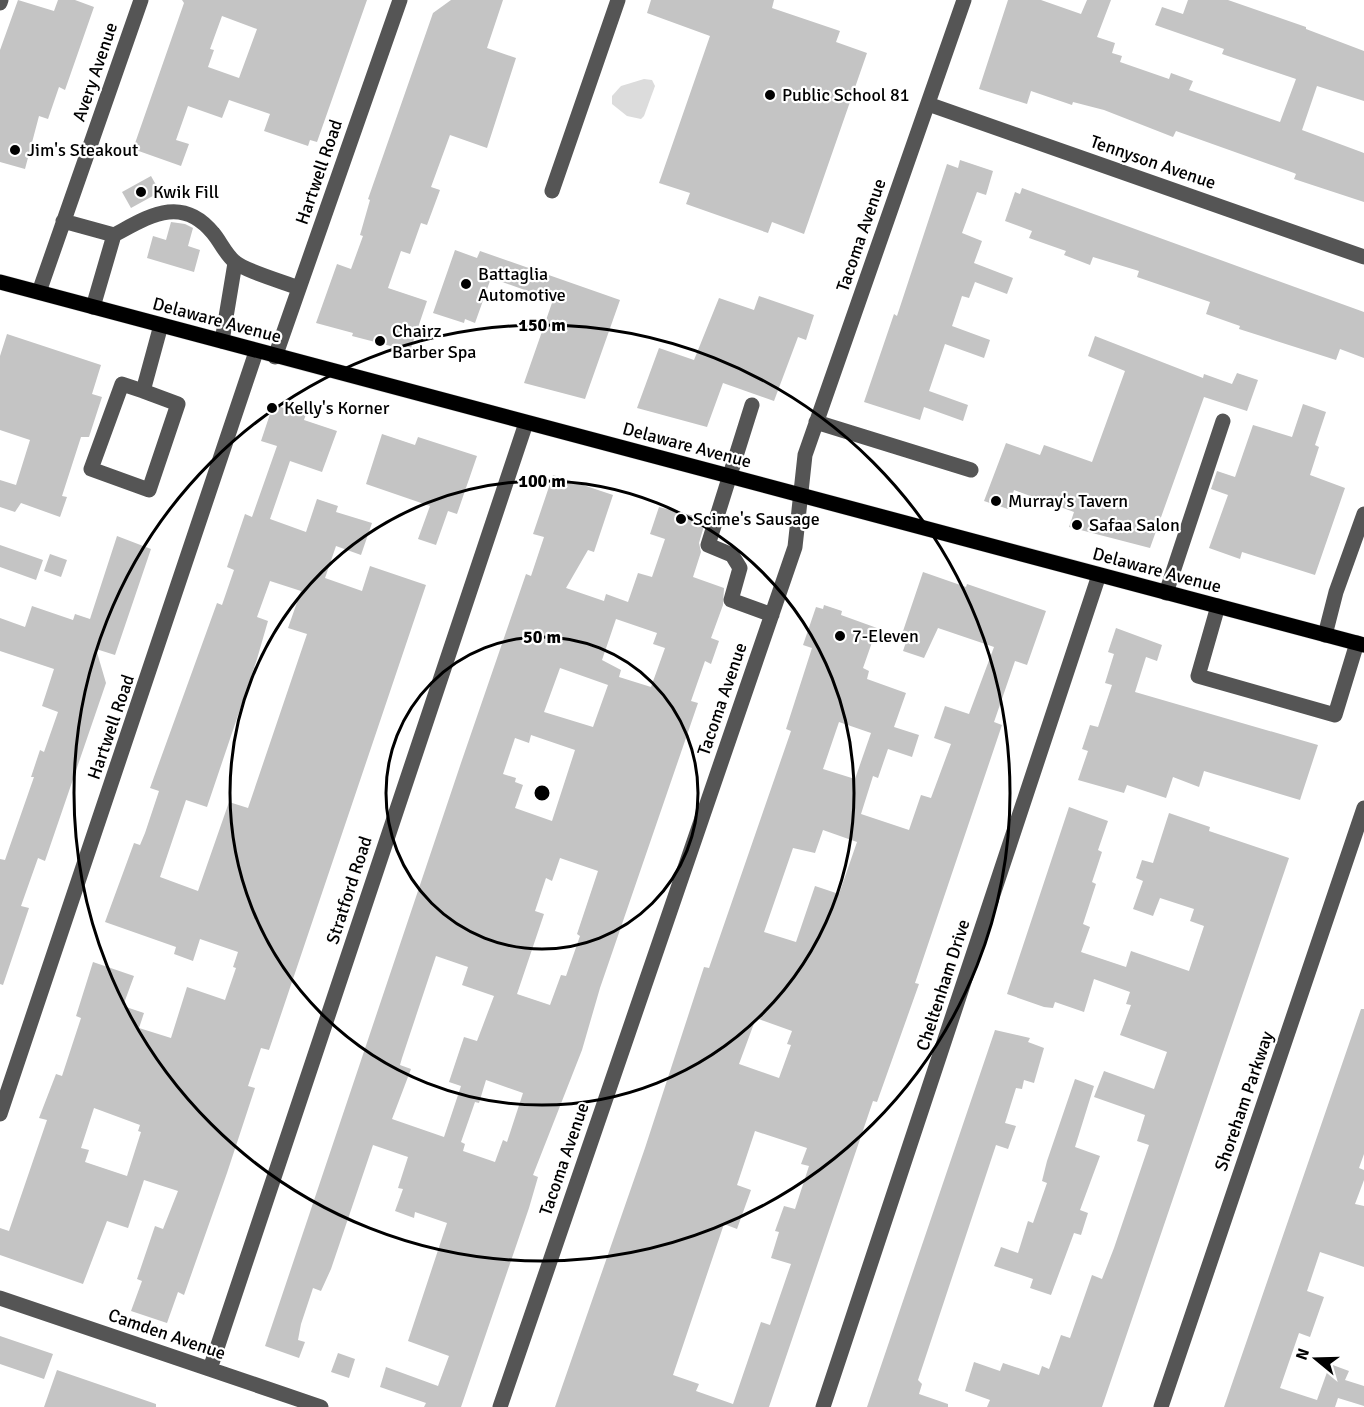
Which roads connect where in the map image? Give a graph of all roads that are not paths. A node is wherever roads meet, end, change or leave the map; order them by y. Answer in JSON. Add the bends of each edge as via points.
{"nodes":[{"id":1,"x":141,"y":0,"type":"edge"},
{"id":2,"x":400,"y":0,"type":"edge"},
{"id":3,"x":618,"y":0,"type":"edge"},
{"id":4,"x":964,"y":0,"type":"edge"},
{"id":5,"x":928,"y":104,"type":"junction"},
{"id":6,"x":552,"y":191,"type":"dead end"},
{"id":7,"x":63,"y":221,"type":"junction"},
{"id":8,"x":114,"y":235,"type":"junction"},
{"id":9,"x":1364,"y":257,"type":"edge"},
{"id":10,"x":235,"y":263,"type":"junction"},
{"id":11,"x":0,"y":283,"type":"edge"},
{"id":12,"x":299,"y":288,"type":"junction"},
{"id":13,"x":39,"y":292,"type":"junction"},
{"id":14,"x":93,"y":307,"type":"junction"},
{"id":15,"x":161,"y":325,"type":"junction"},
{"id":16,"x":222,"y":341,"type":"junction"},
{"id":17,"x":256,"y":352,"type":"junction"},
{"id":18,"x":275,"y":357,"type":"junction"},
{"id":19,"x":143,"y":391,"type":"junction"},
{"id":20,"x":752,"y":405,"type":"dead end"},
{"id":21,"x":1223,"y":421,"type":"dead end"},
{"id":22,"x":816,"y":422,"type":"junction"},
{"id":23,"x":526,"y":423,"type":"junction"},
{"id":24,"x":971,"y":470,"type":"dead end"},
{"id":25,"x":728,"y":476,"type":"junction"},
{"id":26,"x":801,"y":496,"type":"junction"},
{"id":27,"x":1364,"y":514,"type":"edge"},
{"id":28,"x":1099,"y":575,"type":"junction"},
{"id":29,"x":1166,"y":593,"type":"junction"},
{"id":30,"x":1218,"y":606,"type":"junction"},
{"id":31,"x":772,"y":615,"type":"junction"},
{"id":32,"x":1325,"y":635,"type":"junction"},
{"id":33,"x":1360,"y":644,"type":"edge"},
{"id":34,"x":1364,"y":809,"type":"edge"},
{"id":35,"x":0,"y":1114,"type":"edge"},
{"id":36,"x":0,"y":1298,"type":"edge"},
{"id":37,"x":210,"y":1369,"type":"junction"},
{"id":38,"x":321,"y":1407,"type":"edge"},
{"id":39,"x":500,"y":1407,"type":"edge"},
{"id":40,"x":823,"y":1407,"type":"edge"},
{"id":41,"x":1161,"y":1407,"type":"edge"}],
"edges":[{"from":1,"to":7,"type":"street","name":"Avery Avenue"},
{"from":2,"to":12,"type":"street","name":"Hartwell Road"},
{"from":3,"to":6,"type":"street"},
{"from":4,"to":5,"type":"street","name":"Tacoma Avenue"},
{"from":5,"to":9,"type":"street","name":"Tennyson Avenue"},
{"from":5,"to":22,"type":"street","name":"Tacoma Avenue"},
{"from":7,"to":8,"type":"street"},
{"from":7,"to":13,"type":"street","name":"Avery Avenue"},
{"from":8,"to":10,"type":"street","via":[[154,213],[180,213],[201,220]]},
{"from":8,"to":14,"type":"street"},
{"from":10,"to":12,"type":"street"},
{"from":10,"to":16,"type":"street"},
{"from":11,"to":13,"type":"main road","name":"Delaware Avenue"},
{"from":12,"to":18,"type":"street","name":"Hartwell Road"},
{"from":13,"to":14,"type":"main road","name":"Delaware Avenue"},
{"from":14,"to":15,"type":"main road","name":"Delaware Avenue"},
{"from":15,"to":16,"type":"main road","name":"Delaware Avenue"},
{"from":15,"to":19,"type":"street"},
{"from":16,"to":17,"type":"main road","name":"Delaware Avenue"},
{"from":17,"to":18,"type":"main road","name":"Delaware Avenue"},
{"from":17,"to":35,"type":"street","name":"Hartwell Road"},
{"from":18,"to":23,"type":"main road","name":"Delaware Avenue"},
{"from":19,"to":19,"type":"street","via":[[122,384],[91,469],[149,490],[178,404]]},
{"from":20,"to":25,"type":"street"},
{"from":21,"to":29,"type":"street"},
{"from":22,"to":24,"type":"street"},
{"from":22,"to":26,"type":"street","name":"Tacoma Avenue","via":[[805,455]]},
{"from":23,"to":25,"type":"main road","name":"Delaware Avenue"},
{"from":23,"to":37,"type":"street","name":"Stratford Road"},
{"from":25,"to":26,"type":"main road","name":"Delaware Avenue"},
{"from":25,"to":31,"type":"street","via":[[708,545],[732,555],[740,568],[731,600]]},
{"from":26,"to":28,"type":"main road","name":"Delaware Avenue"},
{"from":26,"to":31,"type":"street","name":"Tacoma Avenue","via":[[795,547]]},
{"from":27,"to":32,"type":"street"},
{"from":28,"to":29,"type":"main road","name":"Delaware Avenue"},
{"from":28,"to":40,"type":"street","name":"Cheltenham Drive"},
{"from":29,"to":30,"type":"main road","name":"Delaware Avenue"},
{"from":30,"to":32,"type":"main road","name":"Delaware Avenue"},
{"from":30,"to":33,"type":"street","via":[[1198,676],[1335,715]]},
{"from":31,"to":39,"type":"street","name":"Tacoma Avenue"},
{"from":32,"to":33,"type":"main road","name":"Delaware Avenue"},
{"from":34,"to":41,"type":"street","name":"Shoreham Parkway"},
{"from":36,"to":37,"type":"street","name":"Camden Avenue"},
{"from":37,"to":38,"type":"street","name":"Camden Avenue"}]}
